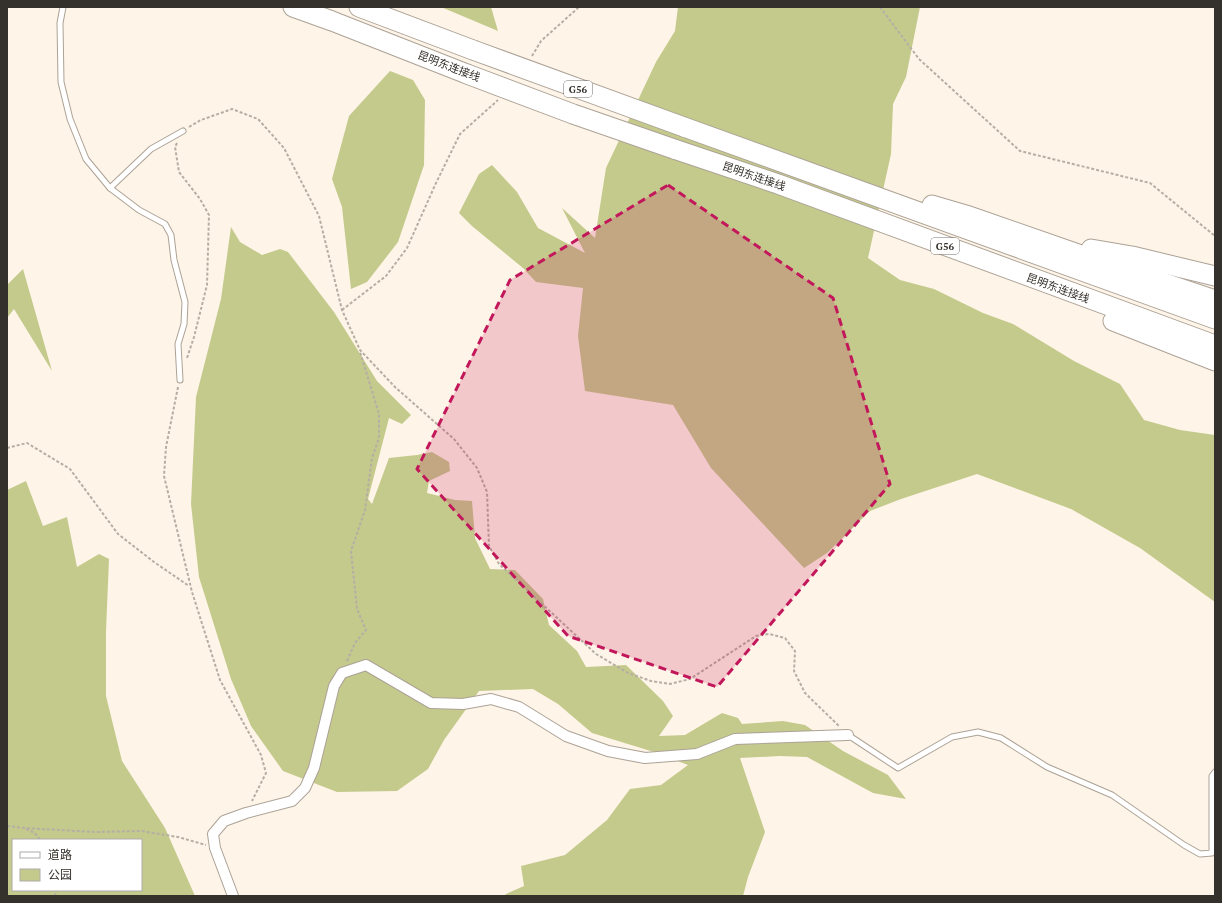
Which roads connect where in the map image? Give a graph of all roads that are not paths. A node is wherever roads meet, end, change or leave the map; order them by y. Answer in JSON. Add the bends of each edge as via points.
{"nodes":[{"id":1,"x":63,"y":7,"type":"edge"},
{"id":2,"x":292,"y":7,"type":"edge"},
{"id":3,"x":359,"y":7,"type":"edge"},
{"id":4,"x":183,"y":131,"type":"road end"},
{"id":5,"x":781,"y":162,"type":"junction"},
{"id":6,"x":110,"y":188,"type":"junction"},
{"id":7,"x":858,"y":214,"type":"junction"},
{"id":8,"x":1028,"y":237,"type":"junction"},
{"id":9,"x":1215,"y":276,"type":"edge"},
{"id":10,"x":1215,"y":300,"type":"edge"},
{"id":11,"x":1215,"y":319,"type":"edge"},
{"id":12,"x":1215,"y":345,"type":"edge"},
{"id":13,"x":1215,"y":361,"type":"edge"},
{"id":14,"x":180,"y":380,"type":"road end"},
{"id":15,"x":848,"y":735,"type":"joint"},
{"id":16,"x":1215,"y":772,"type":"edge"},
{"id":17,"x":233,"y":896,"type":"edge"}],
"edges":[{"from":1,"to":6,"type":"lane","via":[[60,23],[61,82],[70,119],[86,159]]},
{"from":2,"to":7,"type":"highway","name":"昆明东连接线","number":"G56","bridge":true,"via":[[572,114]]},
{"from":3,"to":5,"type":"highway","name":"昆明东连接线","number":"G56","bridge":true},
{"from":4,"to":6,"type":"lane","via":[[151,149]]},
{"from":5,"to":8,"type":"highway","via":[[839,181],[940,207]]},
{"from":5,"to":11,"type":"highway","name":"昆明东连接线","number":"G56"},
{"from":6,"to":14,"type":"lane","via":[[139,210],[165,224],[171,235],[174,260],[185,302],[184,324],[178,344]]},
{"from":7,"to":12,"type":"highway","name":"昆明东连接线","number":"G56"},
{"from":7,"to":13,"type":"highway","via":[[973,266]]},
{"from":8,"to":9,"type":"highway","via":[[1132,256]]},
{"from":8,"to":10,"type":"highway"},
{"from":15,"to":16,"type":"lane","via":[[898,768],[952,737],[978,732],[1001,738],[1047,767],[1112,795],[1200,854],[1212,853],[1212,776]]},
{"from":15,"to":17,"type":"street","via":[[735,739],[697,754],[645,758],[608,751],[566,736],[519,707],[491,699],[463,704],[431,703],[366,665],[342,673],[334,686],[314,768],[305,788],[292,801],[224,821],[213,834],[215,848]]}]}
